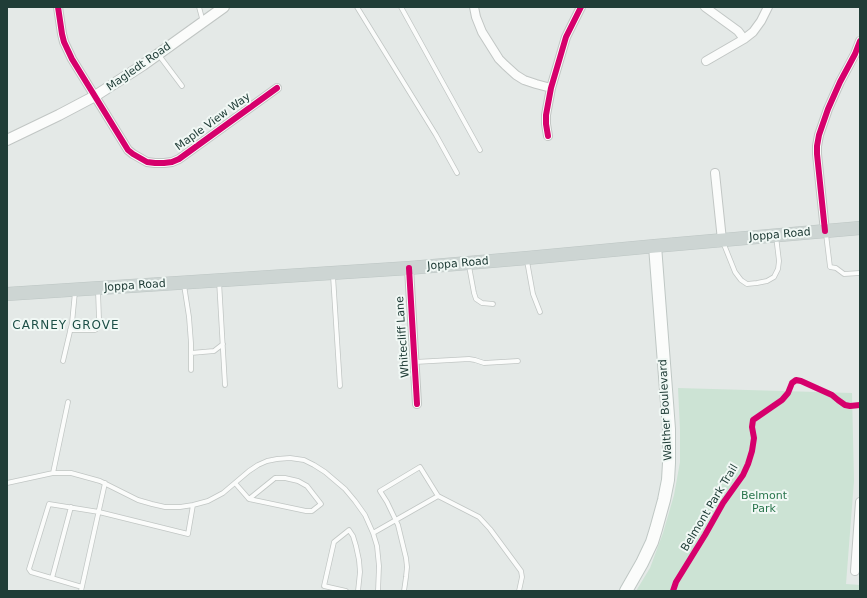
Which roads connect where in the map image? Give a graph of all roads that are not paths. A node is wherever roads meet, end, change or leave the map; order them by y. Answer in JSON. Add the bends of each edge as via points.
{"nodes":[{"id":1,"x":58,"y":7,"type":"edge"},
{"id":2,"x":199,"y":7,"type":"edge"},
{"id":3,"x":224,"y":7,"type":"edge"},
{"id":4,"x":357,"y":7,"type":"edge"},
{"id":5,"x":400,"y":7,"type":"edge"},
{"id":6,"x":474,"y":7,"type":"edge"},
{"id":7,"x":581,"y":7,"type":"edge"},
{"id":8,"x":705,"y":7,"type":"edge"},
{"id":9,"x":768,"y":7,"type":"edge"},
{"id":10,"x":203,"y":22,"type":"junction"},
{"id":11,"x":744,"y":39,"type":"junction"},
{"id":12,"x":860,"y":41,"type":"edge"},
{"id":13,"x":158,"y":54,"type":"junction"},
{"id":14,"x":857,"y":56,"type":"edge"},
{"id":15,"x":706,"y":61,"type":"dead end"},
{"id":16,"x":182,"y":86,"type":"dead end"},
{"id":17,"x":277,"y":88,"type":"dead end"},
{"id":18,"x":551,"y":88,"type":"junction"},
{"id":19,"x":96,"y":96,"type":"junction"},
{"id":20,"x":548,"y":136,"type":"dead end"},
{"id":21,"x":7,"y":140,"type":"edge"},
{"id":22,"x":480,"y":150,"type":"dead end"},
{"id":23,"x":457,"y":173,"type":"dead end"},
{"id":24,"x":715,"y":173,"type":"dead end"},
{"id":25,"x":860,"y":228,"type":"edge"},
{"id":26,"x":825,"y":231,"type":"junction"},
{"id":27,"x":776,"y":236,"type":"junction"},
{"id":28,"x":722,"y":240,"type":"junction"},
{"id":29,"x":655,"y":246,"type":"junction"},
{"id":30,"x":527,"y":258,"type":"junction"},
{"id":31,"x":469,"y":263,"type":"junction"},
{"id":32,"x":409,"y":268,"type":"junction"},
{"id":33,"x":333,"y":273,"type":"junction"},
{"id":34,"x":860,"y":273,"type":"edge"},
{"id":35,"x":219,"y":280,"type":"junction"},
{"id":36,"x":184,"y":283,"type":"junction"},
{"id":37,"x":98,"y":288,"type":"junction"},
{"id":38,"x":75,"y":289,"type":"junction"},
{"id":39,"x":7,"y":294,"type":"edge"},
{"id":40,"x":494,"y":304,"type":"dead end"},
{"id":41,"x":540,"y":312,"type":"dead end"},
{"id":42,"x":70,"y":330,"type":"junction"},
{"id":43,"x":223,"y":344,"type":"junction"},
{"id":44,"x":191,"y":353,"type":"junction"},
{"id":45,"x":63,"y":360,"type":"dead end"},
{"id":46,"x":518,"y":361,"type":"dead end"},
{"id":47,"x":415,"y":362,"type":"junction"},
{"id":48,"x":191,"y":370,"type":"dead end"},
{"id":49,"x":225,"y":385,"type":"dead end"},
{"id":50,"x":340,"y":386,"type":"dead end"},
{"id":51,"x":68,"y":402,"type":"dead end"},
{"id":52,"x":417,"y":404,"type":"dead end"},
{"id":53,"x":53,"y":473,"type":"junction"},
{"id":54,"x":7,"y":483,"type":"edge"},
{"id":55,"x":235,"y":483,"type":"junction"},
{"id":56,"x":105,"y":484,"type":"junction"},
{"id":57,"x":438,"y":496,"type":"junction"},
{"id":58,"x":249,"y":499,"type":"junction"},
{"id":59,"x":860,"y":502,"type":"edge"},
{"id":60,"x":193,"y":505,"type":"junction"},
{"id":61,"x":71,"y":507,"type":"junction"},
{"id":62,"x":99,"y":512,"type":"junction"},
{"id":63,"x":396,"y":520,"type":"junction"},
{"id":64,"x":373,"y":533,"type":"junction"},
{"id":65,"x":859,"y":541,"type":"edge"},
{"id":66,"x":855,"y":571,"type":"dead end"},
{"id":67,"x":52,"y":578,"type":"junction"},
{"id":68,"x":82,"y":589,"type":"edge"},
{"id":69,"x":346,"y":591,"type":"edge"},
{"id":70,"x":358,"y":591,"type":"edge"},
{"id":71,"x":378,"y":591,"type":"edge"},
{"id":72,"x":404,"y":591,"type":"edge"},
{"id":73,"x":519,"y":591,"type":"edge"},
{"id":74,"x":626,"y":591,"type":"edge"}],
"edges":[{"from":1,"to":19,"type":"street","name":"Maple View Way","via":[[66,46]]},
{"from":2,"to":10,"type":"lane"},
{"from":3,"to":10,"type":"street","name":"Magledt Road"},
{"from":4,"to":23,"type":"lane"},
{"from":5,"to":22,"type":"lane"},
{"from":6,"to":18,"type":"street","via":[[482,32],[499,59],[524,80]]},
{"from":7,"to":18,"type":"street","via":[[566,37]]},
{"from":8,"to":11,"type":"street","via":[[738,31]]},
{"from":9,"to":11,"type":"street","via":[[758,26]]},
{"from":10,"to":13,"type":"street","name":"Magledt Road"},
{"from":11,"to":15,"type":"street"},
{"from":12,"to":14,"type":"street"},
{"from":13,"to":16,"type":"lane"},
{"from":13,"to":19,"type":"street","name":"Magledt Road"},
{"from":14,"to":26,"type":"street","via":[[840,82],[819,135],[816,154]]},
{"from":17,"to":19,"type":"street","name":"Maple View Way","via":[[178,159],[160,163],[147,162],[128,150]]},
{"from":18,"to":20,"type":"street","via":[[546,115]]},
{"from":19,"to":21,"type":"street","name":"Magledt Road"},
{"from":24,"to":28,"type":"street"},
{"from":25,"to":26,"type":"main road","name":"Joppa Road"},
{"from":26,"to":27,"type":"main road","name":"Joppa Road"},
{"from":26,"to":34,"type":"lane","via":[[830,267],[844,274]]},
{"from":27,"to":28,"type":"main road","name":"Joppa Road"},
{"from":27,"to":28,"type":"lane","via":[[778,269],[774,277],[767,281],[747,284],[732,267]]},
{"from":28,"to":29,"type":"main road","name":"Joppa Road"},
{"from":29,"to":30,"type":"main road","name":"Joppa Road"},
{"from":29,"to":74,"type":"main road","name":"Walther Boulevard","via":[[669,429],[668,480],[652,542]]},
{"from":30,"to":31,"type":"main road","name":"Joppa Road"},
{"from":30,"to":41,"type":"lane","via":[[533,294]]},
{"from":31,"to":32,"type":"main road","name":"Joppa Road"},
{"from":31,"to":40,"type":"lane","via":[[476,299],[482,303]]},
{"from":32,"to":33,"type":"main road","name":"Joppa Road"},
{"from":32,"to":47,"type":"street","name":"Whitecliff Lane"},
{"from":33,"to":35,"type":"main road","name":"Joppa Road"},
{"from":33,"to":50,"type":"lane"},
{"from":35,"to":36,"type":"main road","name":"Joppa Road"},
{"from":35,"to":43,"type":"lane"},
{"from":36,"to":37,"type":"main road","name":"Joppa Road"},
{"from":36,"to":44,"type":"lane"},
{"from":37,"to":38,"type":"main road","name":"Joppa Road"},
{"from":37,"to":42,"type":"lane","via":[[98,328]]},
{"from":38,"to":39,"type":"main road","name":"Joppa Road"},
{"from":38,"to":42,"type":"lane"},
{"from":42,"to":45,"type":"lane"},
{"from":43,"to":44,"type":"lane","via":[[214,350]]},
{"from":43,"to":49,"type":"lane"},
{"from":44,"to":48,"type":"lane"},
{"from":46,"to":47,"type":"lane","via":[[484,363],[469,359]]},
{"from":47,"to":52,"type":"street","name":"Whitecliff Lane"},
{"from":51,"to":53,"type":"lane"},
{"from":53,"to":54,"type":"lane"},
{"from":53,"to":56,"type":"lane","via":[[71,473]]},
{"from":55,"to":58,"type":"lane"},
{"from":55,"to":60,"type":"lane","via":[[208,501]]},
{"from":55,"to":64,"type":"lane","via":[[258,464],[267,461],[290,458],[304,460],[325,472],[345,489],[365,515]]},
{"from":56,"to":60,"type":"lane","via":[[152,504],[165,507]]},
{"from":56,"to":62,"type":"lane"},
{"from":57,"to":63,"type":"lane"},
{"from":57,"to":63,"type":"lane","via":[[420,467],[380,491]]},
{"from":57,"to":73,"type":"lane","via":[[479,517],[490,529],[521,571]]},
{"from":58,"to":58,"type":"lane","via":[[312,512],[321,504],[307,486],[298,481],[280,478],[275,478]]},
{"from":59,"to":65,"type":"street"},
{"from":60,"to":62,"type":"lane","via":[[188,534]]},
{"from":61,"to":62,"type":"lane"},
{"from":61,"to":67,"type":"lane"},
{"from":61,"to":67,"type":"lane","via":[[48,504],[29,569],[31,572]]},
{"from":62,"to":68,"type":"lane"},
{"from":63,"to":64,"type":"lane"},
{"from":63,"to":72,"type":"lane","via":[[406,558]]},
{"from":64,"to":71,"type":"lane","via":[[379,566]]},
{"from":65,"to":66,"type":"street"},
{"from":67,"to":68,"type":"lane"},
{"from":69,"to":70,"type":"lane","via":[[324,586],[334,542],[349,530],[359,560]]}]}
